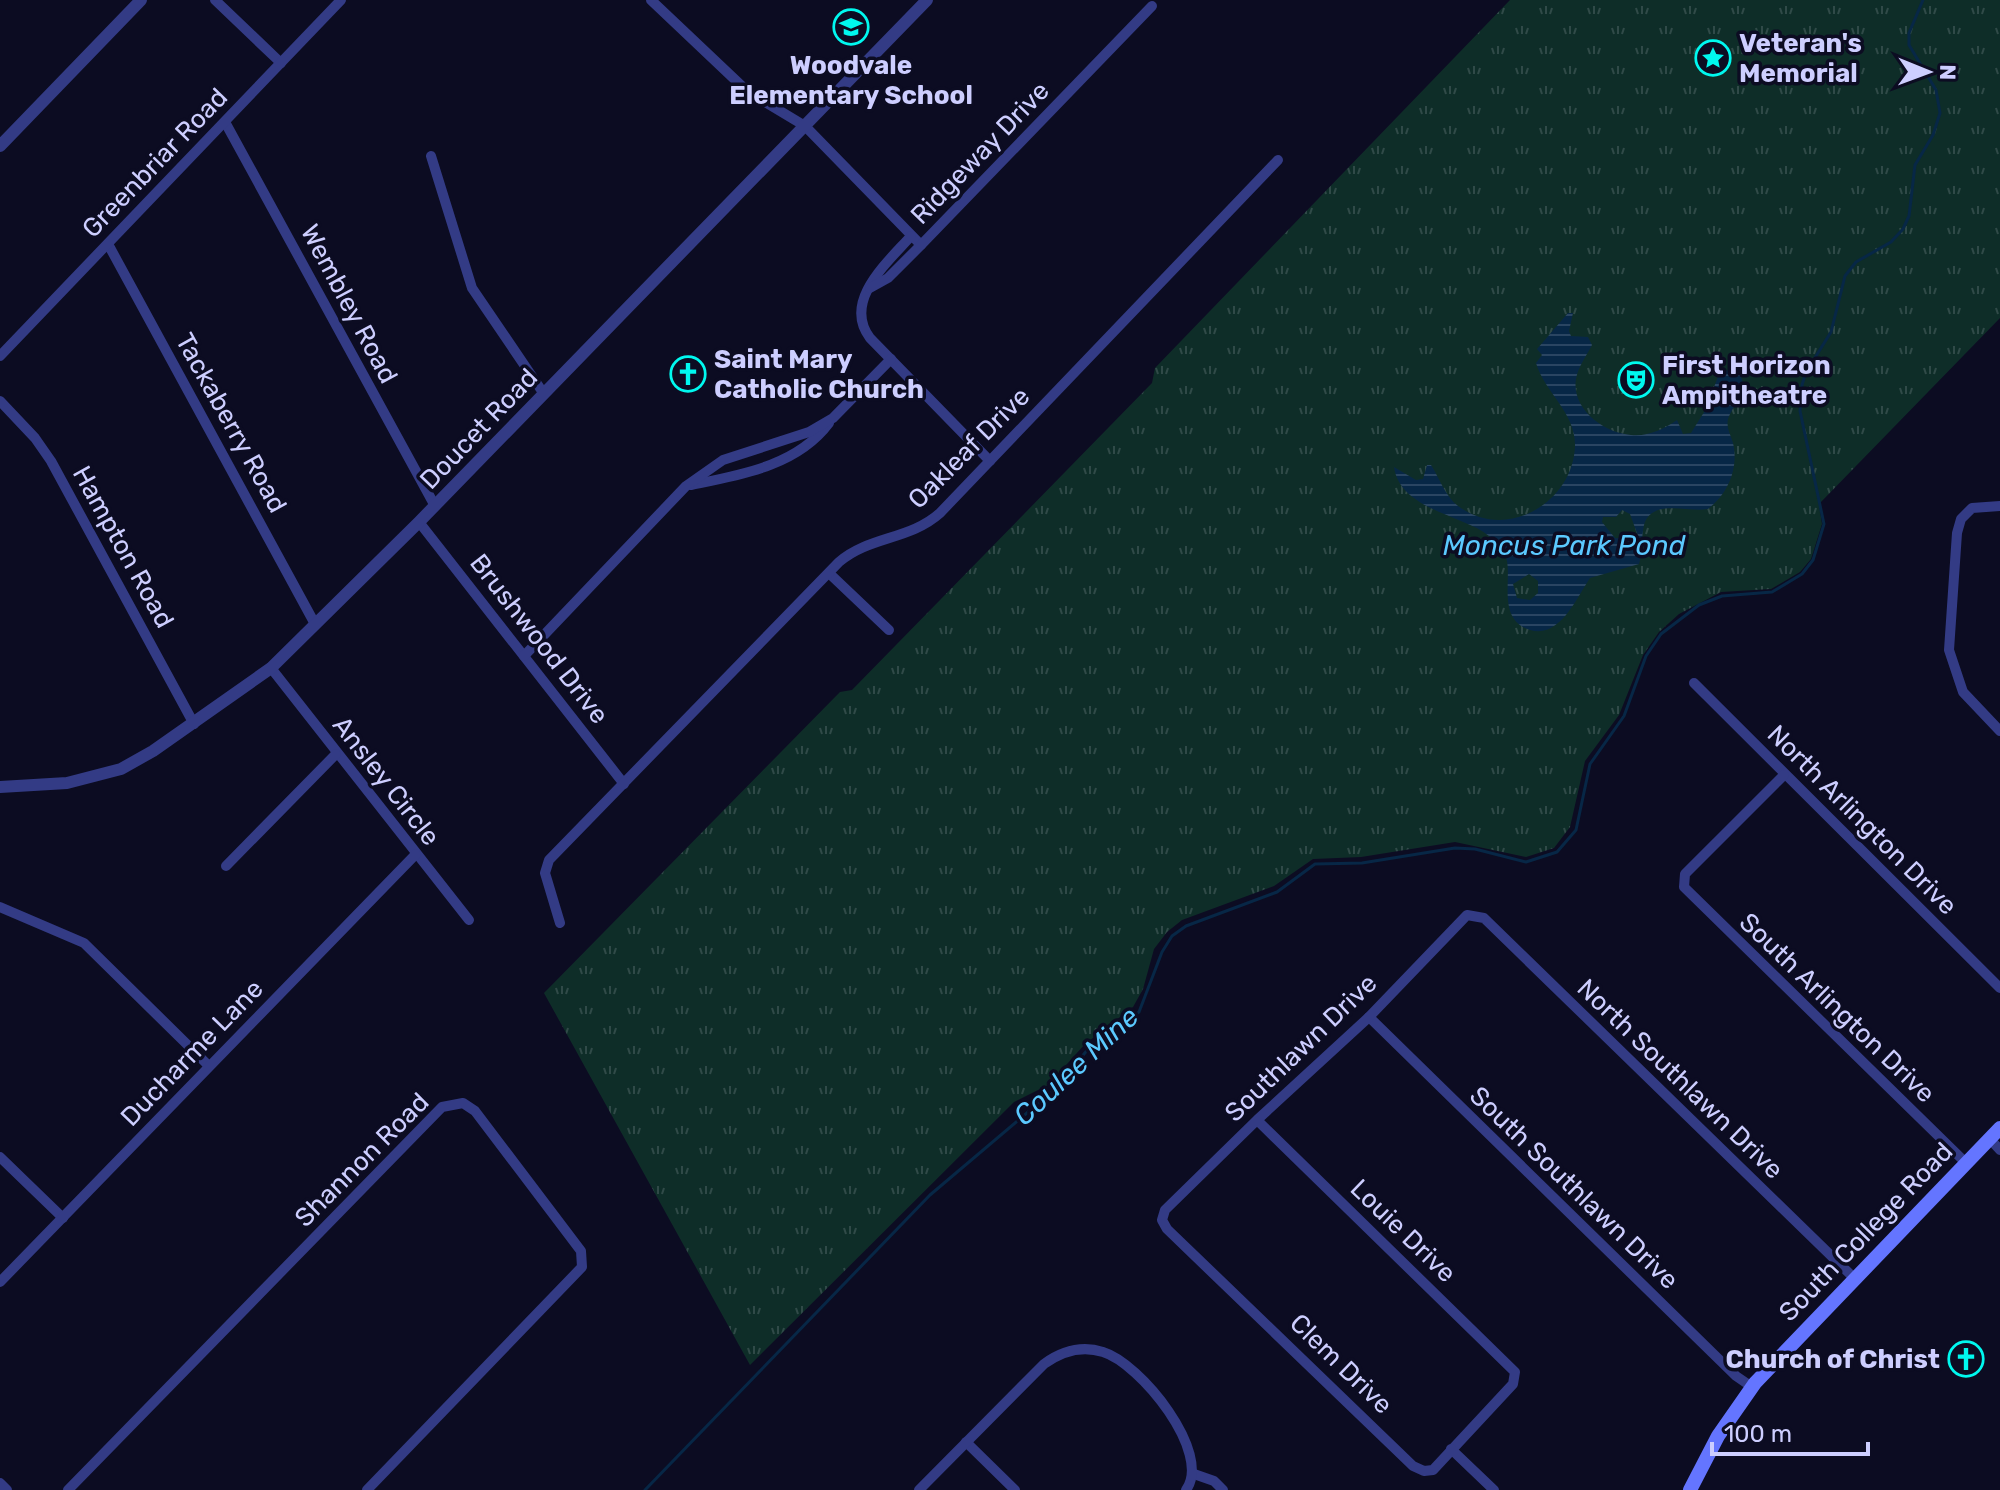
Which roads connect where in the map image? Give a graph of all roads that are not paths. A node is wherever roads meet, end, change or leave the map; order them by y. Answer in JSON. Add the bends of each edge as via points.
{"nodes":[{"id":1,"x":141,"y":0,"type":"edge"},
{"id":2,"x":215,"y":0,"type":"edge"},
{"id":3,"x":341,"y":0,"type":"edge"},
{"id":4,"x":651,"y":0,"type":"edge"},
{"id":5,"x":927,"y":0,"type":"edge"},
{"id":6,"x":1152,"y":6,"type":"dead end"},
{"id":7,"x":281,"y":63,"type":"junction"},
{"id":8,"x":225,"y":122,"type":"junction"},
{"id":9,"x":805,"y":126,"type":"junction"},
{"id":10,"x":0,"y":146,"type":"edge"},
{"id":11,"x":431,"y":156,"type":"dead end"},
{"id":12,"x":1278,"y":160,"type":"dead end"},
{"id":13,"x":911,"y":236,"type":"junction"},
{"id":14,"x":108,"y":244,"type":"junction"},
{"id":15,"x":921,"y":245,"type":"junction"},
{"id":16,"x":870,"y":288,"type":"junction"},
{"id":17,"x":0,"y":356,"type":"edge"},
{"id":18,"x":891,"y":359,"type":"junction"},
{"id":19,"x":544,"y":394,"type":"junction"},
{"id":20,"x":0,"y":401,"type":"edge"},
{"id":21,"x":833,"y":418,"type":"junction"},
{"id":22,"x":990,"y":461,"type":"junction"},
{"id":23,"x":686,"y":486,"type":"junction"},
{"id":24,"x":435,"y":506,"type":"junction"},
{"id":25,"x":2000,"y":506,"type":"edge"},
{"id":26,"x":419,"y":522,"type":"junction"},
{"id":27,"x":829,"y":573,"type":"junction"},
{"id":28,"x":315,"y":624,"type":"junction"},
{"id":29,"x":889,"y":630,"type":"dead end"},
{"id":30,"x":524,"y":656,"type":"junction"},
{"id":31,"x":271,"y":668,"type":"junction"},
{"id":32,"x":1694,"y":683,"type":"dead end"},
{"id":33,"x":194,"y":724,"type":"junction"},
{"id":34,"x":2000,"y":731,"type":"edge"},
{"id":35,"x":336,"y":754,"type":"junction"},
{"id":36,"x":1784,"y":775,"type":"junction"},
{"id":37,"x":624,"y":784,"type":"junction"},
{"id":38,"x":0,"y":787,"type":"edge"},
{"id":39,"x":416,"y":854,"type":"junction"},
{"id":40,"x":226,"y":866,"type":"dead end"},
{"id":41,"x":0,"y":907,"type":"edge"},
{"id":42,"x":1475,"y":914,"type":"joint"},
{"id":43,"x":469,"y":920,"type":"dead end"},
{"id":44,"x":560,"y":923,"type":"dead end"},
{"id":45,"x":2000,"y":988,"type":"edge"},
{"id":46,"x":1369,"y":1017,"type":"junction"},
{"id":47,"x":209,"y":1066,"type":"junction"},
{"id":48,"x":1257,"y":1120,"type":"junction"},
{"id":49,"x":1997,"y":1139,"type":"edge"},
{"id":50,"x":0,"y":1157,"type":"edge"},
{"id":51,"x":1966,"y":1163,"type":"junction"},
{"id":52,"x":63,"y":1218,"type":"junction"},
{"id":53,"x":1162,"y":1220,"type":"joint"},
{"id":54,"x":1854,"y":1278,"type":"junction"},
{"id":55,"x":0,"y":1282,"type":"edge"},
{"id":56,"x":1752,"y":1387,"type":"junction"},
{"id":57,"x":966,"y":1442,"type":"junction"},
{"id":58,"x":1451,"y":1449,"type":"junction"},
{"id":59,"x":1194,"y":1474,"type":"junction"},
{"id":60,"x":0,"y":1483,"type":"edge"},
{"id":61,"x":7,"y":1490,"type":"edge"},
{"id":62,"x":68,"y":1490,"type":"edge"},
{"id":63,"x":367,"y":1490,"type":"edge"},
{"id":64,"x":919,"y":1490,"type":"edge"},
{"id":65,"x":1015,"y":1490,"type":"edge"},
{"id":66,"x":1186,"y":1490,"type":"edge"},
{"id":67,"x":1223,"y":1490,"type":"edge"},
{"id":68,"x":1494,"y":1490,"type":"edge"},
{"id":69,"x":1690,"y":1490,"type":"edge"}],
"edges":[{"from":1,"to":10,"type":"street"},
{"from":2,"to":7,"type":"street"},
{"from":3,"to":7,"type":"street","name":"Greenbriar Road"},
{"from":4,"to":9,"type":"street","name":"Ridgeway Drive","via":[[747,91]]},
{"from":5,"to":9,"type":"street","name":"Doucet Road"},
{"from":6,"to":15,"type":"street","name":"Ridgeway Drive"},
{"from":7,"to":8,"type":"street","name":"Greenbriar Road"},
{"from":8,"to":14,"type":"street","name":"Greenbriar Road"},
{"from":8,"to":24,"type":"street","name":"Wembley Road"},
{"from":9,"to":13,"type":"street","name":"Ridgeway Drive"},
{"from":9,"to":19,"type":"street","name":"Doucet Road"},
{"from":11,"to":19,"type":"street","via":[[465,274]]},
{"from":12,"to":22,"type":"street","name":"Oakleaf Drive"},
{"from":13,"to":15,"type":"street","name":"Ridgeway Drive"},
{"from":13,"to":16,"type":"street"},
{"from":14,"to":17,"type":"street","name":"Greenbriar Road"},
{"from":14,"to":28,"type":"street","name":"Tackaberry Road"},
{"from":15,"to":16,"type":"street"},
{"from":16,"to":18,"type":"street","via":[[861,303],[861,322]]},
{"from":18,"to":21,"type":"street"},
{"from":18,"to":22,"type":"street"},
{"from":19,"to":24,"type":"street","name":"Doucet Road"},
{"from":20,"to":33,"type":"street","name":"Hampton Road","via":[[51,461]]},
{"from":21,"to":23,"type":"street","via":[[809,432],[723,460]]},
{"from":21,"to":23,"type":"street","via":[[817,439],[794,455],[750,472]]},
{"from":22,"to":27,"type":"street","name":"Oakleaf Drive","via":[[925,526],[864,546]]},
{"from":23,"to":30,"type":"street"},
{"from":24,"to":26,"type":"street","name":"Doucet Road"},
{"from":25,"to":34,"type":"street","via":[[1972,508],[1958,526],[1949,650],[1963,692]]},
{"from":26,"to":28,"type":"street","name":"Doucet Road"},
{"from":26,"to":30,"type":"street","name":"Brushwood Drive"},
{"from":27,"to":29,"type":"street"},
{"from":27,"to":37,"type":"street","name":"Oakleaf Drive"},
{"from":28,"to":31,"type":"street","name":"Doucet Road"},
{"from":30,"to":37,"type":"street","name":"Brushwood Drive"},
{"from":31,"to":33,"type":"street","name":"Doucet Road"},
{"from":31,"to":35,"type":"street","name":"Ansley Circle"},
{"from":32,"to":36,"type":"street","name":"North Arlington Drive"},
{"from":33,"to":38,"type":"street","name":"Doucet Road","via":[[103,775]]},
{"from":35,"to":39,"type":"street","name":"Ansley Circle"},
{"from":35,"to":40,"type":"street"},
{"from":36,"to":45,"type":"street","name":"North Arlington Drive"},
{"from":36,"to":51,"type":"street","name":"South Arlington Drive","via":[[1685,874],[1690,896]]},
{"from":37,"to":44,"type":"street","name":"Oakleaf Drive","via":[[547,863],[545,873]]},
{"from":39,"to":43,"type":"street","name":"Ansley Circle"},
{"from":39,"to":47,"type":"street","name":"Ducharme Lane"},
{"from":41,"to":47,"type":"street","via":[[84,943]]},
{"from":42,"to":46,"type":"street","name":"Southlawn Drive","via":[[1459,920]]},
{"from":42,"to":54,"type":"street","name":"North Southlawn Drive"},
{"from":46,"to":48,"type":"street","name":"Southlawn Drive"},
{"from":46,"to":56,"type":"street","name":"South Southlawn Drive"},
{"from":47,"to":52,"type":"street","name":"Ducharme Lane"},
{"from":48,"to":53,"type":"street","name":"Southlawn Drive","via":[[1165,1210]]},
{"from":48,"to":58,"type":"street","name":"Louie Drive","via":[[1516,1375]]},
{"from":49,"to":51,"type":"main road","name":"South College Road"},
{"from":50,"to":52,"type":"street"},
{"from":51,"to":54,"type":"main road","name":"South College Road"},
{"from":52,"to":55,"type":"street","name":"Ducharme Lane"},
{"from":53,"to":58,"type":"street","name":"Clem Drive","via":[[1413,1466],[1433,1470]]},
{"from":54,"to":56,"type":"main road","name":"South College Road"},
{"from":56,"to":69,"type":"main road","name":"South College Road"},
{"from":57,"to":59,"type":"street","via":[[1044,1364],[1077,1349],[1102,1351],[1123,1362],[1169,1413],[1190,1451]]},
{"from":57,"to":64,"type":"street"},
{"from":57,"to":65,"type":"street"},
{"from":58,"to":68,"type":"street"},
{"from":59,"to":66,"type":"street"},
{"from":59,"to":67,"type":"street"},
{"from":60,"to":61,"type":"street"},
{"from":62,"to":63,"type":"street","name":"Shannon Road","via":[[442,1107],[463,1103],[475,1111],[584,1261],[580,1272]]}]}
